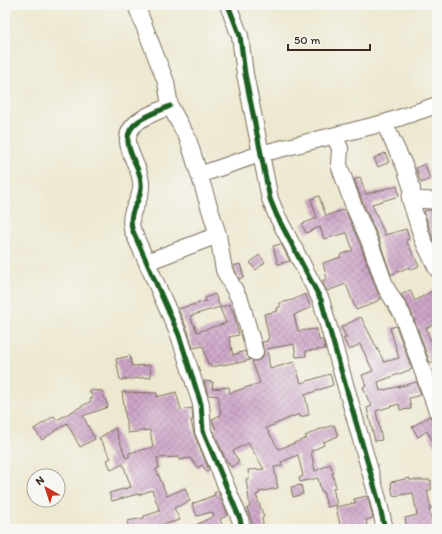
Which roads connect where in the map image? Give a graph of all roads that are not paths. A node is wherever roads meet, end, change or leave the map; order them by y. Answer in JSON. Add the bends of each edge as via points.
{"nodes":[{"id":1,"x":136,"y":5,"type":"edge"},
{"id":2,"x":228,"y":5,"type":"edge"},
{"id":3,"x":437,"y":105,"type":"edge"},
{"id":4,"x":170,"y":106,"type":"junction"},
{"id":5,"x":384,"y":124,"type":"junction"},
{"id":6,"x":334,"y":136,"type":"junction"},
{"id":7,"x":260,"y":154,"type":"junction"},
{"id":8,"x":199,"y":175,"type":"junction"},
{"id":9,"x":410,"y":199,"type":"junction"},
{"id":10,"x":437,"y":201,"type":"edge"},
{"id":11,"x":218,"y":235,"type":"junction"},
{"id":12,"x":147,"y":262,"type":"junction"},
{"id":13,"x":437,"y":269,"type":"edge"},
{"id":14,"x":255,"y":352,"type":"dead end"},
{"id":15,"x":437,"y":411,"type":"edge"},
{"id":16,"x":242,"y":529,"type":"edge"},
{"id":17,"x":385,"y":529,"type":"edge"}],
"edges":[{"from":1,"to":4,"type":"street","via":[[166,82]]},
{"from":2,"to":7,"type":"street","via":[[240,36]]},
{"from":3,"to":5,"type":"street"},
{"from":4,"to":8,"type":"street","via":[[188,139]]},
{"from":4,"to":12,"type":"street","via":[[135,124],[130,130],[128,140],[142,188],[132,213],[132,229]]},
{"from":5,"to":6,"type":"street"},
{"from":5,"to":9,"type":"street","via":[[405,167],[412,188]]},
{"from":6,"to":7,"type":"street"},
{"from":6,"to":15,"type":"street","via":[[340,148],[339,166],[354,207],[386,288],[402,314]]},
{"from":7,"to":8,"type":"street"},
{"from":7,"to":17,"type":"street","via":[[270,199],[277,216],[321,300]]},
{"from":8,"to":11,"type":"street"},
{"from":9,"to":10,"type":"street"},
{"from":9,"to":13,"type":"street","via":[[423,240]]},
{"from":11,"to":12,"type":"street"},
{"from":11,"to":14,"type":"street","via":[[224,270],[241,302]]},
{"from":12,"to":16,"type":"street","via":[[179,335],[201,404],[203,431]]}]}
